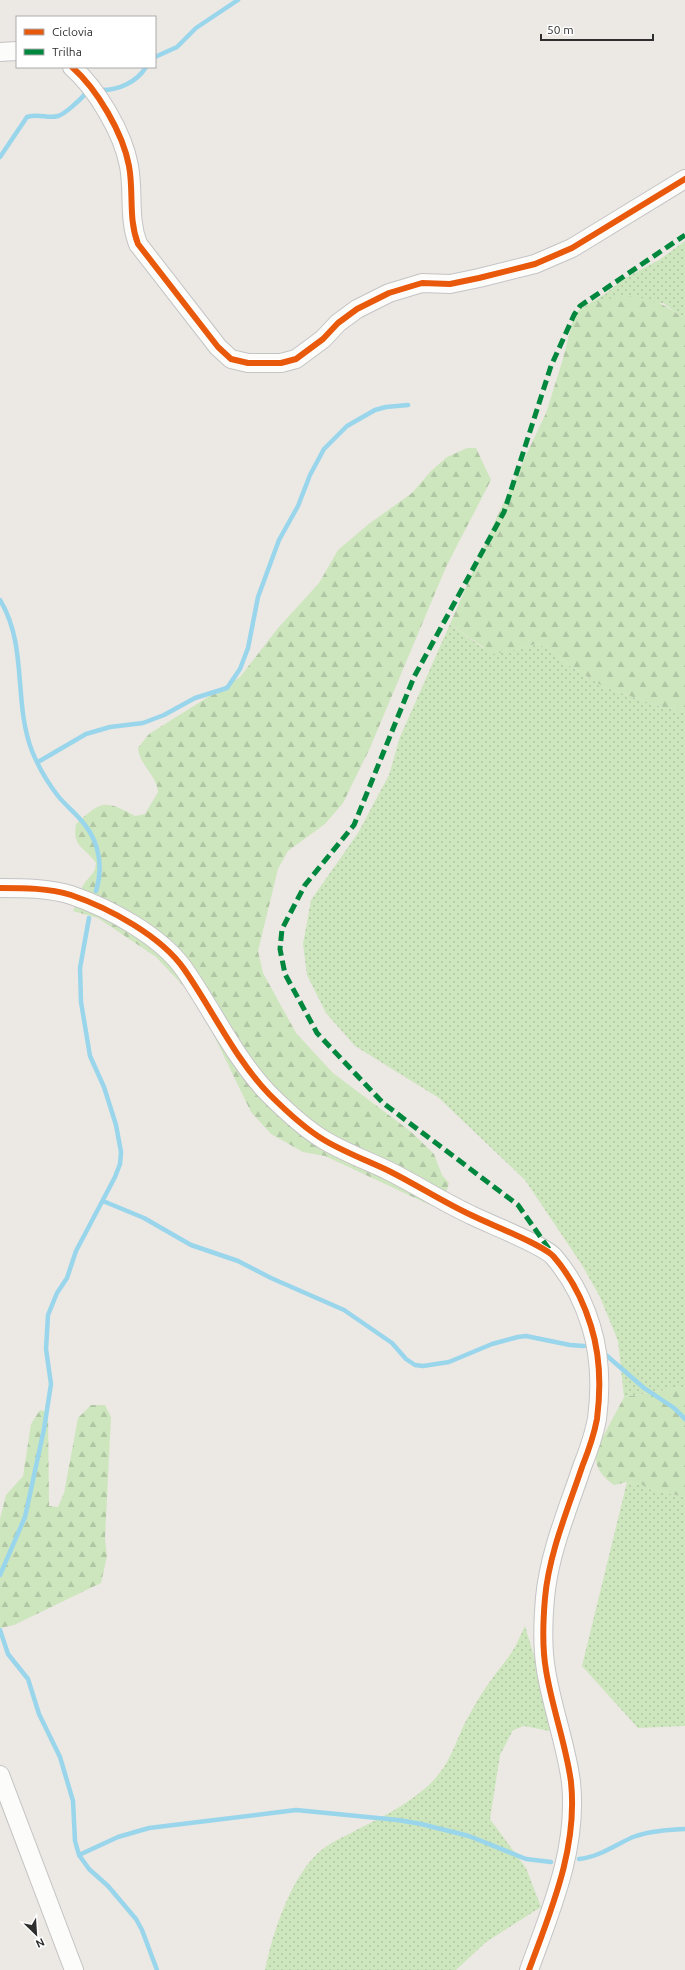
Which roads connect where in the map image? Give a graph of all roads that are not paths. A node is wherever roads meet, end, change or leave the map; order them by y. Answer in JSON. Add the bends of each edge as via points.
{"nodes":[{"id":1,"x":16,"y":51,"type":"edge"},
{"id":2,"x":0,"y":52,"type":"edge"},
{"id":3,"x":73,"y":68,"type":"edge"},
{"id":4,"x":685,"y":179,"type":"edge"},
{"id":5,"x":0,"y":888,"type":"edge"},
{"id":6,"x":0,"y":1775,"type":"edge"},
{"id":7,"x":74,"y":1970,"type":"edge"},
{"id":8,"x":529,"y":1970,"type":"edge"}],
"edges":[{"from":1,"to":2,"type":"street"},
{"from":3,"to":4,"type":"street","via":[[84,78],[122,142],[129,166],[133,229],[138,244],[218,347],[231,359],[248,363],[281,363],[296,359],[357,309],[389,292],[422,283],[450,284],[535,264],[572,248]]},
{"from":5,"to":8,"type":"street","via":[[29,888],[69,894],[117,916],[157,941],[182,965],[255,1080],[281,1106],[324,1140],[454,1207],[551,1253],[573,1282],[586,1308],[599,1369],[597,1422],[552,1560],[545,1598],[545,1665],[565,1746],[572,1813],[562,1878]]},
{"from":6,"to":7,"type":"street"}]}
